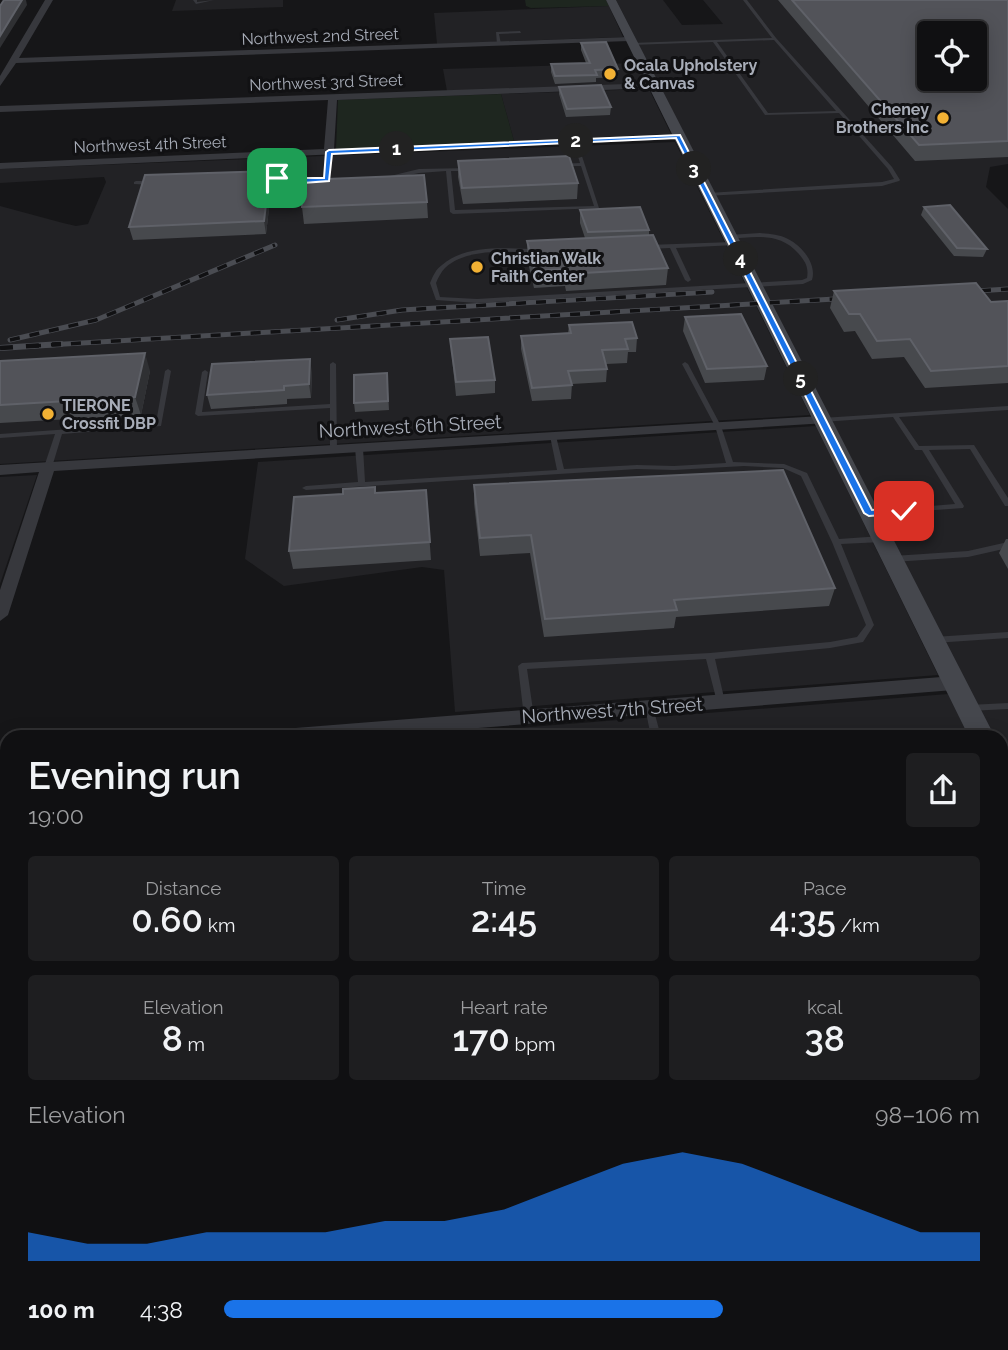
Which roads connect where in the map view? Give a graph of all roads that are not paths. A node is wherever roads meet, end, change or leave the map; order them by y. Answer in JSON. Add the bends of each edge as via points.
{"nodes":[{"id":1,"x":49,"y":0,"type":"edge"},
{"id":2,"x":195,"y":0,"type":"edge"},
{"id":3,"x":212,"y":0,"type":"edge"},
{"id":4,"x":611,"y":0,"type":"edge"},
{"id":5,"x":745,"y":0,"type":"edge"},
{"id":6,"x":520,"y":32,"type":"dead end"},
{"id":7,"x":775,"y":39,"type":"junction"},
{"id":8,"x":715,"y":41,"type":"junction"},
{"id":9,"x":630,"y":42,"type":"junction"},
{"id":10,"x":499,"y":44,"type":"junction"},
{"id":11,"x":13,"y":61,"type":"junction"},
{"id":12,"x":0,"y":83,"type":"edge"},
{"id":13,"x":654,"y":86,"type":"junction"},
{"id":14,"x":332,"y":97,"type":"junction"},
{"id":15,"x":0,"y":109,"type":"edge"},
{"id":16,"x":840,"y":112,"type":"junction"},
{"id":17,"x":678,"y":136,"type":"junction"},
{"id":18,"x":575,"y":141,"type":"junction"},
{"id":19,"x":329,"y":152,"type":"junction"},
{"id":20,"x":583,"y":164,"type":"junction"},
{"id":21,"x":556,"y":165,"type":"edge"},
{"id":22,"x":0,"y":166,"type":"edge"},
{"id":23,"x":475,"y":168,"type":"edge"},
{"id":24,"x":448,"y":170,"type":"junction"},
{"id":25,"x":376,"y":177,"type":"edge"},
{"id":26,"x":252,"y":179,"type":"edge"},
{"id":27,"x":339,"y":179,"type":"edge"},
{"id":28,"x":327,"y":180,"type":"junction"},
{"id":29,"x":162,"y":182,"type":"edge"},
{"id":30,"x":136,"y":183,"type":"dead end"},
{"id":31,"x":708,"y":195,"type":"junction"},
{"id":32,"x":731,"y":241,"type":"junction"},
{"id":33,"x":672,"y":246,"type":"junction"},
{"id":34,"x":645,"y":247,"type":"edge"},
{"id":35,"x":551,"y":250,"type":"edge"},
{"id":36,"x":688,"y":280,"type":"dead end"},
{"id":37,"x":754,"y":285,"type":"junction"},
{"id":38,"x":333,"y":364,"type":"dead end"},
{"id":39,"x":685,"y":364,"type":"dead end"},
{"id":40,"x":168,"y":371,"type":"dead end"},
{"id":41,"x":205,"y":372,"type":"dead end"},
{"id":42,"x":333,"y":406,"type":"junction"},
{"id":43,"x":1008,"y":408,"type":"edge"},
{"id":44,"x":895,"y":416,"type":"junction"},
{"id":45,"x":822,"y":420,"type":"junction"},
{"id":46,"x":718,"y":426,"type":"junction"},
{"id":47,"x":59,"y":432,"type":"junction"},
{"id":48,"x":0,"y":436,"type":"edge"},
{"id":49,"x":553,"y":436,"type":"junction"},
{"id":50,"x":359,"y":448,"type":"junction"},
{"id":51,"x":923,"y":449,"type":"junction"},
{"id":52,"x":334,"y":450,"type":"junction"},
{"id":53,"x":730,"y":465,"type":"junction"},
{"id":54,"x":48,"y":467,"type":"junction"},
{"id":55,"x":0,"y":470,"type":"edge"},
{"id":56,"x":561,"y":471,"type":"junction"},
{"id":57,"x":362,"y":485,"type":"junction"},
{"id":58,"x":306,"y":488,"type":"dead end"},
{"id":59,"x":1008,"y":503,"type":"edge"},
{"id":60,"x":869,"y":513,"type":"junction"},
{"id":61,"x":882,"y":539,"type":"junction"},
{"id":62,"x":836,"y":542,"type":"junction"},
{"id":63,"x":1008,"y":545,"type":"edge"},
{"id":64,"x":892,"y":559,"type":"junction"},
{"id":65,"x":0,"y":615,"type":"edge"},
{"id":66,"x":1008,"y":635,"type":"edge"},
{"id":67,"x":932,"y":640,"type":"junction"},
{"id":68,"x":710,"y":656,"type":"junction"},
{"id":69,"x":954,"y":683,"type":"junction"},
{"id":70,"x":721,"y":702,"type":"junction"},
{"id":71,"x":1008,"y":706,"type":"edge"},
{"id":72,"x":649,"y":707,"type":"junction"},
{"id":73,"x":967,"y":708,"type":"junction"},
{"id":74,"x":529,"y":717,"type":"junction"},
{"id":75,"x":407,"y":730,"type":"edge"},
{"id":76,"x":654,"y":730,"type":"edge"},
{"id":77,"x":978,"y":730,"type":"edge"}],
"edges":[{"from":1,"to":11,"type":"street"},
{"from":2,"to":3,"type":"lane"},
{"from":4,"to":9,"type":"main road"},
{"from":5,"to":7,"type":"lane"},
{"from":6,"to":10,"type":"lane","via":[[497,33]]},
{"from":7,"to":8,"type":"lane"},
{"from":7,"to":16,"type":"lane"},
{"from":8,"to":9,"type":"lane"},
{"from":8,"to":16,"type":"lane","via":[[767,114]]},
{"from":9,"to":10,"type":"street","name":"Northwest 2nd Street"},
{"from":9,"to":13,"type":"main road"},
{"from":10,"to":11,"type":"street","name":"Northwest 2nd Street"},
{"from":11,"to":12,"type":"street"},
{"from":13,"to":14,"type":"street","name":"Northwest 3rd Street"},
{"from":13,"to":17,"type":"main road"},
{"from":14,"to":15,"type":"street","name":"Northwest 3rd Street"},
{"from":14,"to":19,"type":"street"},
{"from":16,"to":31,"type":"lane","via":[[897,180]]},
{"from":17,"to":18,"type":"street","name":"Northwest 4th Street"},
{"from":17,"to":31,"type":"main road"},
{"from":18,"to":19,"type":"street","name":"Northwest 4th Street"},
{"from":18,"to":20,"type":"lane"},
{"from":19,"to":22,"type":"street","name":"Northwest 4th Street"},
{"from":19,"to":28,"type":"lane"},
{"from":20,"to":21,"type":"lane"},
{"from":20,"to":24,"type":"lane","via":[[597,207],[453,212]]},
{"from":23,"to":24,"type":"lane"},
{"from":24,"to":25,"type":"lane"},
{"from":26,"to":28,"type":"lane"},
{"from":27,"to":28,"type":"lane"},
{"from":29,"to":30,"type":"lane"},
{"from":31,"to":32,"type":"main road"},
{"from":32,"to":33,"type":"lane"},
{"from":32,"to":37,"type":"main road"},
{"from":32,"to":37,"type":"lane","via":[[786,237],[809,262],[812,273],[803,282]]},
{"from":33,"to":34,"type":"lane"},
{"from":33,"to":36,"type":"lane"},
{"from":35,"to":37,"type":"lane","via":[[472,253],[443,266],[433,283],[439,299],[457,301]]},
{"from":37,"to":45,"type":"main road"},
{"from":38,"to":42,"type":"lane"},
{"from":39,"to":46,"type":"lane"},
{"from":40,"to":47,"type":"lane","via":[[159,425]]},
{"from":41,"to":42,"type":"lane","via":[[198,414]]},
{"from":42,"to":52,"type":"lane"},
{"from":43,"to":44,"type":"lane"},
{"from":44,"to":45,"type":"lane"},
{"from":44,"to":51,"type":"lane","via":[[914,445]]},
{"from":45,"to":46,"type":"street","name":"Northwest 6th Street"},
{"from":45,"to":60,"type":"main road"},
{"from":46,"to":49,"type":"street","name":"Northwest 6th Street"},
{"from":46,"to":53,"type":"lane"},
{"from":47,"to":48,"type":"lane"},
{"from":47,"to":54,"type":"lane"},
{"from":49,"to":50,"type":"street","name":"Northwest 6th Street"},
{"from":49,"to":56,"type":"lane"},
{"from":50,"to":52,"type":"street","name":"Northwest 6th Street"},
{"from":50,"to":57,"type":"lane"},
{"from":51,"to":59,"type":"lane","via":[[972,447]]},
{"from":51,"to":60,"type":"lane","via":[[960,506]]},
{"from":52,"to":54,"type":"street","name":"Northwest 6th Street"},
{"from":53,"to":56,"type":"lane"},
{"from":53,"to":62,"type":"lane","via":[[784,466],[804,475]]},
{"from":54,"to":55,"type":"street","name":"Northwest 6th Street"},
{"from":54,"to":65,"type":"street"},
{"from":56,"to":57,"type":"lane"},
{"from":57,"to":58,"type":"lane"},
{"from":60,"to":61,"type":"main road"},
{"from":61,"to":62,"type":"lane"},
{"from":61,"to":64,"type":"main road"},
{"from":62,"to":68,"type":"lane","via":[[870,625],[860,640]]},
{"from":63,"to":64,"type":"lane","via":[[968,554]]},
{"from":64,"to":67,"type":"main road"},
{"from":66,"to":67,"type":"lane"},
{"from":67,"to":69,"type":"main road"},
{"from":68,"to":70,"type":"lane"},
{"from":68,"to":74,"type":"lane","via":[[522,666]]},
{"from":69,"to":70,"type":"street","name":"Northwest 7th Street"},
{"from":69,"to":73,"type":"main road"},
{"from":70,"to":72,"type":"street","name":"Northwest 7th Street"},
{"from":71,"to":73,"type":"lane"},
{"from":72,"to":74,"type":"street","name":"Northwest 7th Street"},
{"from":72,"to":76,"type":"lane"},
{"from":73,"to":77,"type":"main road"},
{"from":74,"to":75,"type":"street","name":"Northwest 7th Street"}]}
